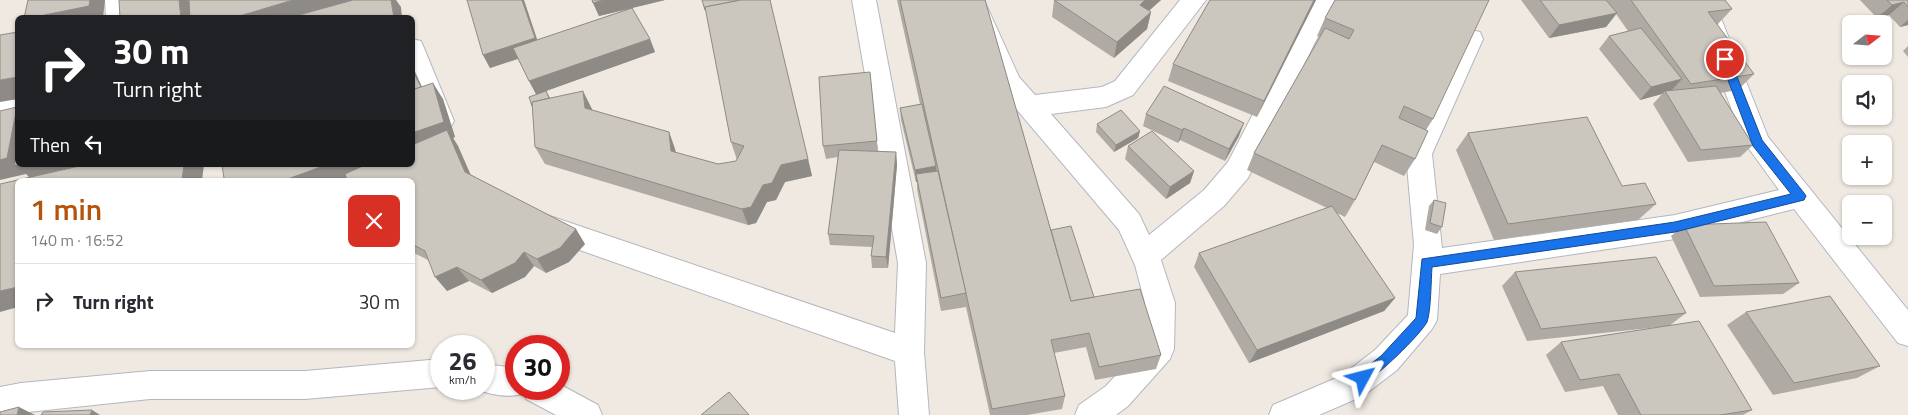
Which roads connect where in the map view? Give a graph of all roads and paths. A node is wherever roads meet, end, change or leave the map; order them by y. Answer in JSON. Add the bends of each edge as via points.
{"nodes":[{"id":1,"x":117,"y":0,"type":"edge"},
{"id":2,"x":864,"y":0,"type":"edge"},
{"id":3,"x":972,"y":0,"type":"edge"},
{"id":4,"x":1194,"y":0,"type":"edge"},
{"id":5,"x":1324,"y":0,"type":"edge"},
{"id":6,"x":1687,"y":0,"type":"edge"},
{"id":7,"x":118,"y":15,"type":"edge"},
{"id":8,"x":1471,"y":39,"type":"edge"},
{"id":9,"x":415,"y":59,"type":"edge"},
{"id":10,"x":1030,"y":106,"type":"junction"},
{"id":11,"x":15,"y":107,"type":"edge"},
{"id":12,"x":0,"y":110,"type":"edge"},
{"id":13,"x":449,"y":143,"type":"edge"},
{"id":14,"x":1800,"y":196,"type":"junction"},
{"id":15,"x":526,"y":220,"type":"edge"},
{"id":16,"x":1145,"y":256,"type":"junction"},
{"id":17,"x":1426,"y":263,"type":"junction"},
{"id":18,"x":1908,"y":333,"type":"edge"},
{"id":19,"x":909,"y":352,"type":"junction"},
{"id":20,"x":430,"y":374,"type":"edge"},
{"id":21,"x":558,"y":400,"type":"edge"},
{"id":22,"x":0,"y":402,"type":"edge"},
{"id":23,"x":587,"y":415,"type":"edge"},
{"id":24,"x":914,"y":415,"type":"edge"},
{"id":25,"x":1090,"y":415,"type":"edge"},
{"id":26,"x":1284,"y":415,"type":"edge"}],
"edges":[{"from":1,"to":7,"type":"street"},
{"from":2,"to":19,"type":"street","via":[[912,263]]},
{"from":3,"to":10,"type":"street","via":[[1009,83]]},
{"from":4,"to":10,"type":"street","via":[[1124,88],[1106,97]]},
{"from":5,"to":16,"type":"street","via":[[1238,170],[1214,198]]},
{"from":6,"to":14,"type":"street","via":[[1706,9],[1757,142]]},
{"from":8,"to":17,"type":"street","via":[[1419,154],[1428,244]]},
{"from":9,"to":13,"type":"street"},
{"from":10,"to":16,"type":"street","via":[[1129,222]]},
{"from":11,"to":12,"type":"street"},
{"from":14,"to":17,"type":"street","via":[[1675,227]]},
{"from":14,"to":18,"type":"street"},
{"from":15,"to":19,"type":"street"},
{"from":16,"to":25,"type":"street","via":[[1160,303],[1159,349],[1117,396]]},
{"from":17,"to":26,"type":"street","via":[[1422,320],[1386,360],[1352,386]]},
{"from":19,"to":24,"type":"street"},
{"from":20,"to":22,"type":"street","via":[[305,384],[150,385],[21,396]]},
{"from":21,"to":23,"type":"street"}]}
